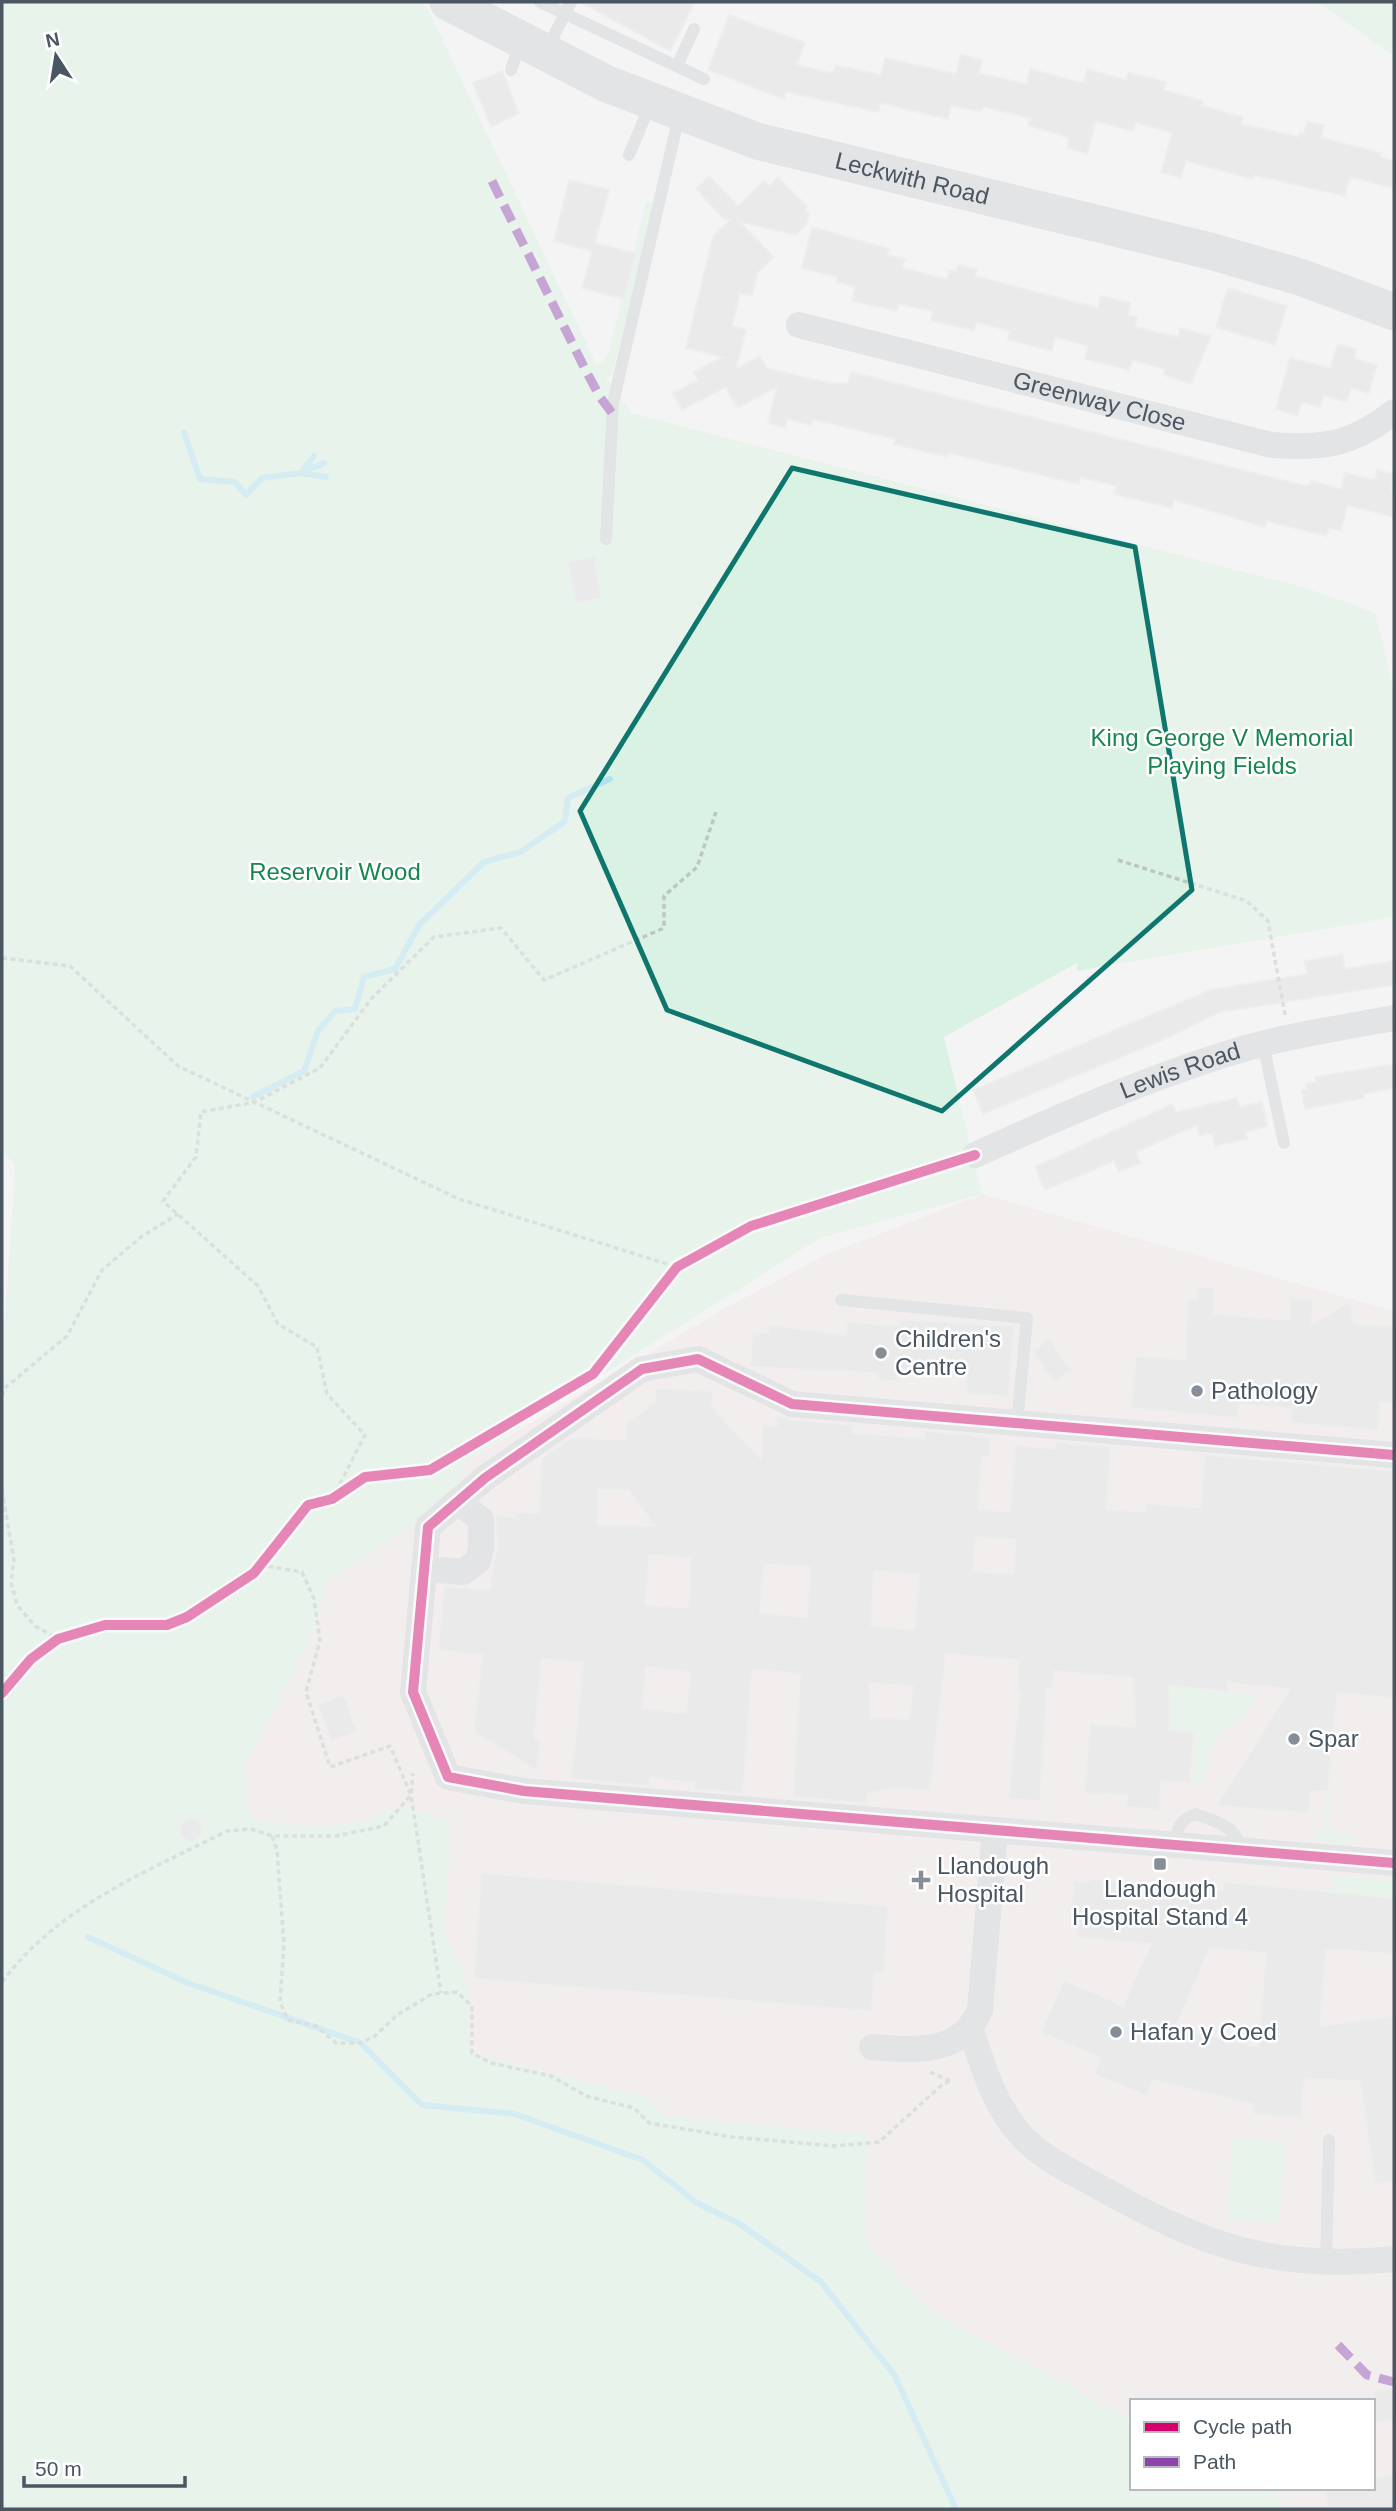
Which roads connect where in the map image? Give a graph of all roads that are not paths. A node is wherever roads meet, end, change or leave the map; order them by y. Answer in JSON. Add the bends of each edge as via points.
{"nodes":[{"id":1,"x":448,"y":2,"type":"edge"},
{"id":2,"x":540,"y":2,"type":"edge"},
{"id":3,"x":568,"y":8,"type":"edge"},
{"id":4,"x":694,"y":29,"type":"dead end"},
{"id":5,"x":526,"y":54,"type":"junction"},
{"id":6,"x":677,"y":66,"type":"junction"},
{"id":7,"x":704,"y":79,"type":"dead end"},
{"id":8,"x":666,"y":107,"type":"junction"},
{"id":9,"x":629,"y":155,"type":"dead end"},
{"id":10,"x":1394,"y":312,"type":"edge"},
{"id":11,"x":799,"y":325,"type":"dead end"},
{"id":12,"x":1394,"y":412,"type":"edge"},
{"id":13,"x":606,"y":539,"type":"dead end"},
{"id":14,"x":1394,"y":1018,"type":"edge"},
{"id":15,"x":1263,"y":1044,"type":"junction"},
{"id":16,"x":1284,"y":1143,"type":"dead end"},
{"id":17,"x":975,"y":1156,"type":"road end"},
{"id":18,"x":841,"y":1300,"type":"dead end"},
{"id":19,"x":1017,"y":1424,"type":"junction"},
{"id":20,"x":1394,"y":1455,"type":"edge"},
{"id":21,"x":457,"y":1502,"type":"junction"},
{"id":22,"x":424,"y":1569,"type":"junction"},
{"id":23,"x":995,"y":1830,"type":"junction"},
{"id":24,"x":1394,"y":1863,"type":"edge"},
{"id":25,"x":970,"y":2028,"type":"junction"},
{"id":26,"x":872,"y":2047,"type":"dead end"},
{"id":27,"x":1329,"y":2140,"type":"dead end"},
{"id":28,"x":1394,"y":2259,"type":"edge"},
{"id":29,"x":1326,"y":2263,"type":"junction"}],
"edges":[{"from":1,"to":5,"type":"main road","name":"Leckwith Road"},
{"from":2,"to":3,"type":"lane"},
{"from":3,"to":5,"type":"lane"},
{"from":3,"to":6,"type":"lane"},
{"from":4,"to":6,"type":"lane"},
{"from":5,"to":8,"type":"main road","name":"Leckwith Road"},
{"from":6,"to":7,"type":"lane"},
{"from":8,"to":9,"type":"lane"},
{"from":8,"to":10,"type":"main road","name":"Leckwith Road","via":[[757,141],[1232,257]]},
{"from":8,"to":13,"type":"lane","via":[[613,403]]},
{"from":11,"to":12,"type":"street","name":"Greenway Close","via":[[1270,445],[1314,448],[1348,441]]},
{"from":14,"to":15,"type":"street","name":"Lewis Road"},
{"from":15,"to":16,"type":"lane"},
{"from":15,"to":17,"type":"street","name":"Lewis Road","via":[[1119,1093]]},
{"from":18,"to":19,"type":"lane","via":[[1027,1318]]},
{"from":19,"to":20,"type":"street"},
{"from":19,"to":21,"type":"street","via":[[792,1404],[698,1359],[671,1362],[642,1369]]},
{"from":21,"to":22,"type":"street","via":[[428,1527]]},
{"from":21,"to":22,"type":"street","via":[[481,1519],[478,1561],[463,1572]]},
{"from":22,"to":23,"type":"street","via":[[413,1692],[448,1777],[540,1793]]},
{"from":23,"to":24,"type":"street"},
{"from":23,"to":25,"type":"street","via":[[980,2010]]},
{"from":25,"to":26,"type":"street","via":[[939,2047]]},
{"from":25,"to":29,"type":"street","via":[[1003,2111],[1020,2134],[1047,2157],[1129,2204],[1210,2242],[1278,2259]]},
{"from":27,"to":29,"type":"lane"},
{"from":28,"to":29,"type":"street"}]}
